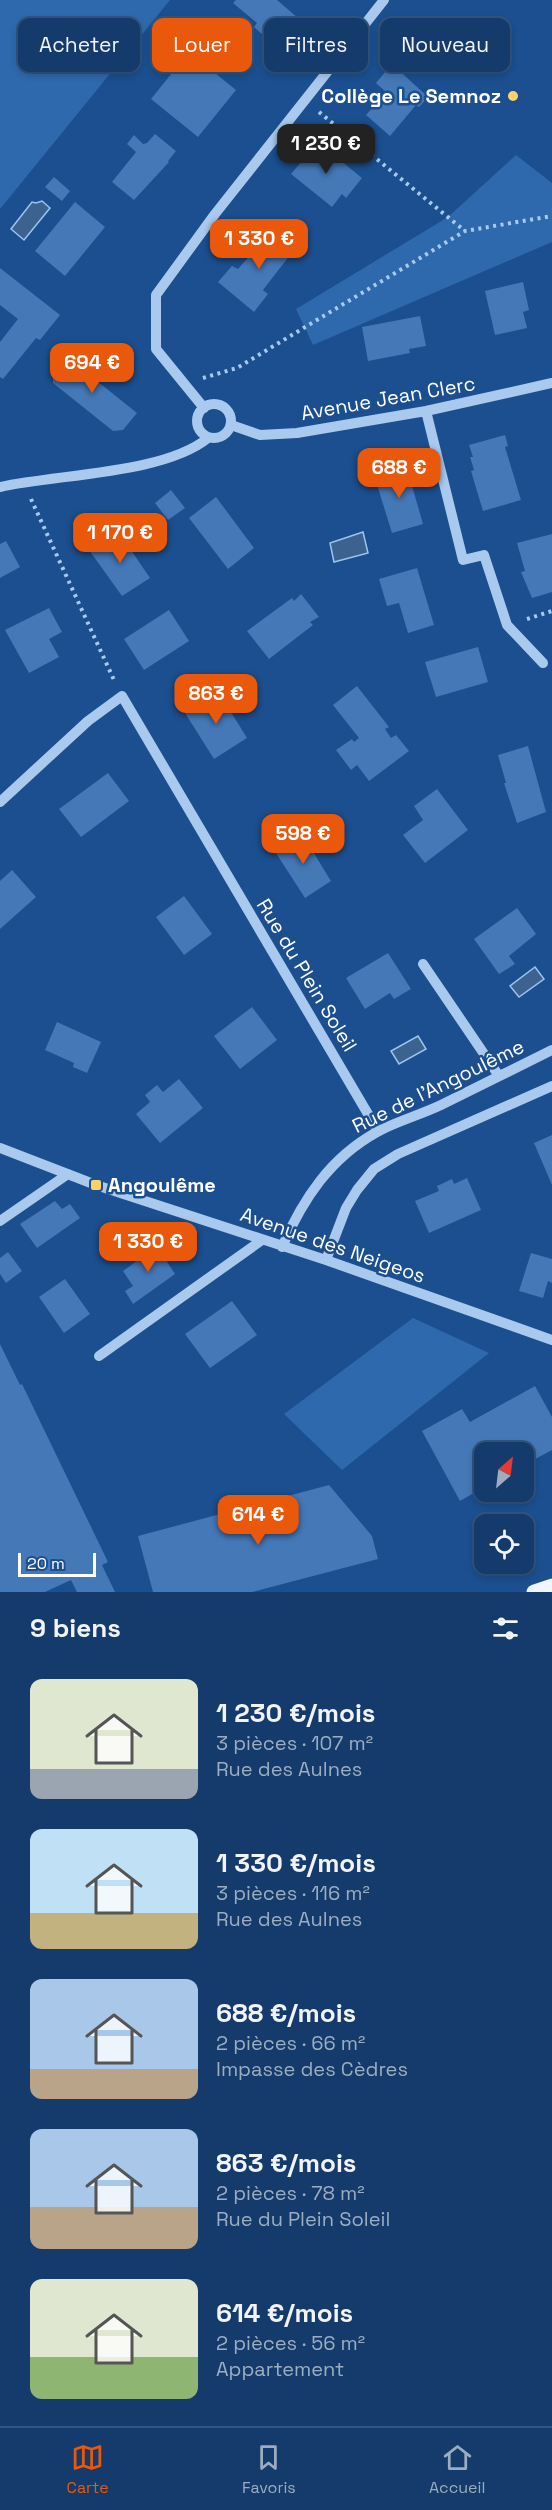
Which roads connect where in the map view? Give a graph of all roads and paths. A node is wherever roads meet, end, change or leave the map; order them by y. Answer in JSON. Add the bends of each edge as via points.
{"nodes":[{"id":1,"x":384,"y":0,"type":"edge"},
{"id":2,"x":305,"y":100,"type":"junction"},
{"id":3,"x":552,"y":216,"type":"edge"},
{"id":4,"x":465,"y":231,"type":"junction"},
{"id":5,"x":552,"y":383,"type":"edge"},
{"id":6,"x":183,"y":385,"type":"junction"},
{"id":7,"x":204,"y":408,"type":"junction"},
{"id":8,"x":426,"y":411,"type":"junction"},
{"id":9,"x":231,"y":425,"type":"junction"},
{"id":10,"x":208,"y":438,"type":"junction"},
{"id":11,"x":23,"y":482,"type":"junction"},
{"id":12,"x":0,"y":487,"type":"edge"},
{"id":13,"x":552,"y":611,"type":"edge"},
{"id":14,"x":507,"y":625,"type":"junction"},
{"id":15,"x":543,"y":663,"type":"dead end"},
{"id":16,"x":122,"y":696,"type":"junction"},
{"id":17,"x":0,"y":802,"type":"edge"},
{"id":18,"x":423,"y":964,"type":"dead end"},
{"id":19,"x":552,"y":1050,"type":"edge"},
{"id":20,"x":499,"y":1076,"type":"junction"},
{"id":21,"x":552,"y":1086,"type":"edge"},
{"id":22,"x":378,"y":1131,"type":"junction"},
{"id":23,"x":0,"y":1148,"type":"edge"},
{"id":24,"x":68,"y":1174,"type":"junction"},
{"id":25,"x":0,"y":1221,"type":"edge"},
{"id":26,"x":262,"y":1240,"type":"junction"},
{"id":27,"x":282,"y":1247,"type":"junction"},
{"id":28,"x":326,"y":1260,"type":"junction"},
{"id":29,"x":552,"y":1340,"type":"edge"},
{"id":30,"x":99,"y":1356,"type":"dead end"},
{"id":31,"x":552,"y":1586,"type":"edge"},
{"id":32,"x":534,"y":1592,"type":"edge"}],
"edges":[{"from":1,"to":2,"type":"street"},
{"from":2,"to":4,"type":"path"},
{"from":2,"to":6,"type":"street","via":[[156,296],[156,349]]},
{"from":3,"to":4,"type":"path"},
{"from":4,"to":6,"type":"path","via":[[237,368]]},
{"from":5,"to":8,"type":"street","name":"Avenue Jean Clerc"},
{"from":6,"to":7,"type":"street"},
{"from":7,"to":9,"type":"street","via":[[219,405],[231,417]]},
{"from":7,"to":10,"type":"street","via":[[197,418],[199,430]]},
{"from":8,"to":9,"type":"street","name":"Avenue Jean Clerc","via":[[297,433],[260,435]]},
{"from":8,"to":14,"type":"street","via":[[463,560],[484,555]]},
{"from":9,"to":10,"type":"street","via":[[226,434]]},
{"from":10,"to":11,"type":"street","via":[[196,448],[145,464]]},
{"from":11,"to":12,"type":"street"},
{"from":11,"to":16,"type":"path"},
{"from":13,"to":14,"type":"path"},
{"from":14,"to":15,"type":"street"},
{"from":16,"to":17,"type":"street","via":[[88,721]]},
{"from":16,"to":22,"type":"street","name":"Rue du Plein Soleil"},
{"from":18,"to":20,"type":"street"},
{"from":19,"to":20,"type":"street","name":"Rue de l'Angoulême"},
{"from":20,"to":22,"type":"street","name":"Rue de l'Angoulême"},
{"from":21,"to":28,"type":"street","via":[[398,1154],[374,1169],[346,1208]]},
{"from":22,"to":27,"type":"street","name":"Rue de l'Angoulême","via":[[351,1149],[313,1187]]},
{"from":23,"to":24,"type":"street","name":"Avenue des Neigeos"},
{"from":24,"to":25,"type":"street"},
{"from":24,"to":26,"type":"street","name":"Avenue des Neigeos"},
{"from":26,"to":27,"type":"street","name":"Avenue des Neigeos"},
{"from":26,"to":30,"type":"street"},
{"from":27,"to":28,"type":"street","name":"Avenue des Neigeos"},
{"from":28,"to":29,"type":"street","name":"Avenue des Neigeos"},
{"from":31,"to":32,"type":"main road"}]}
